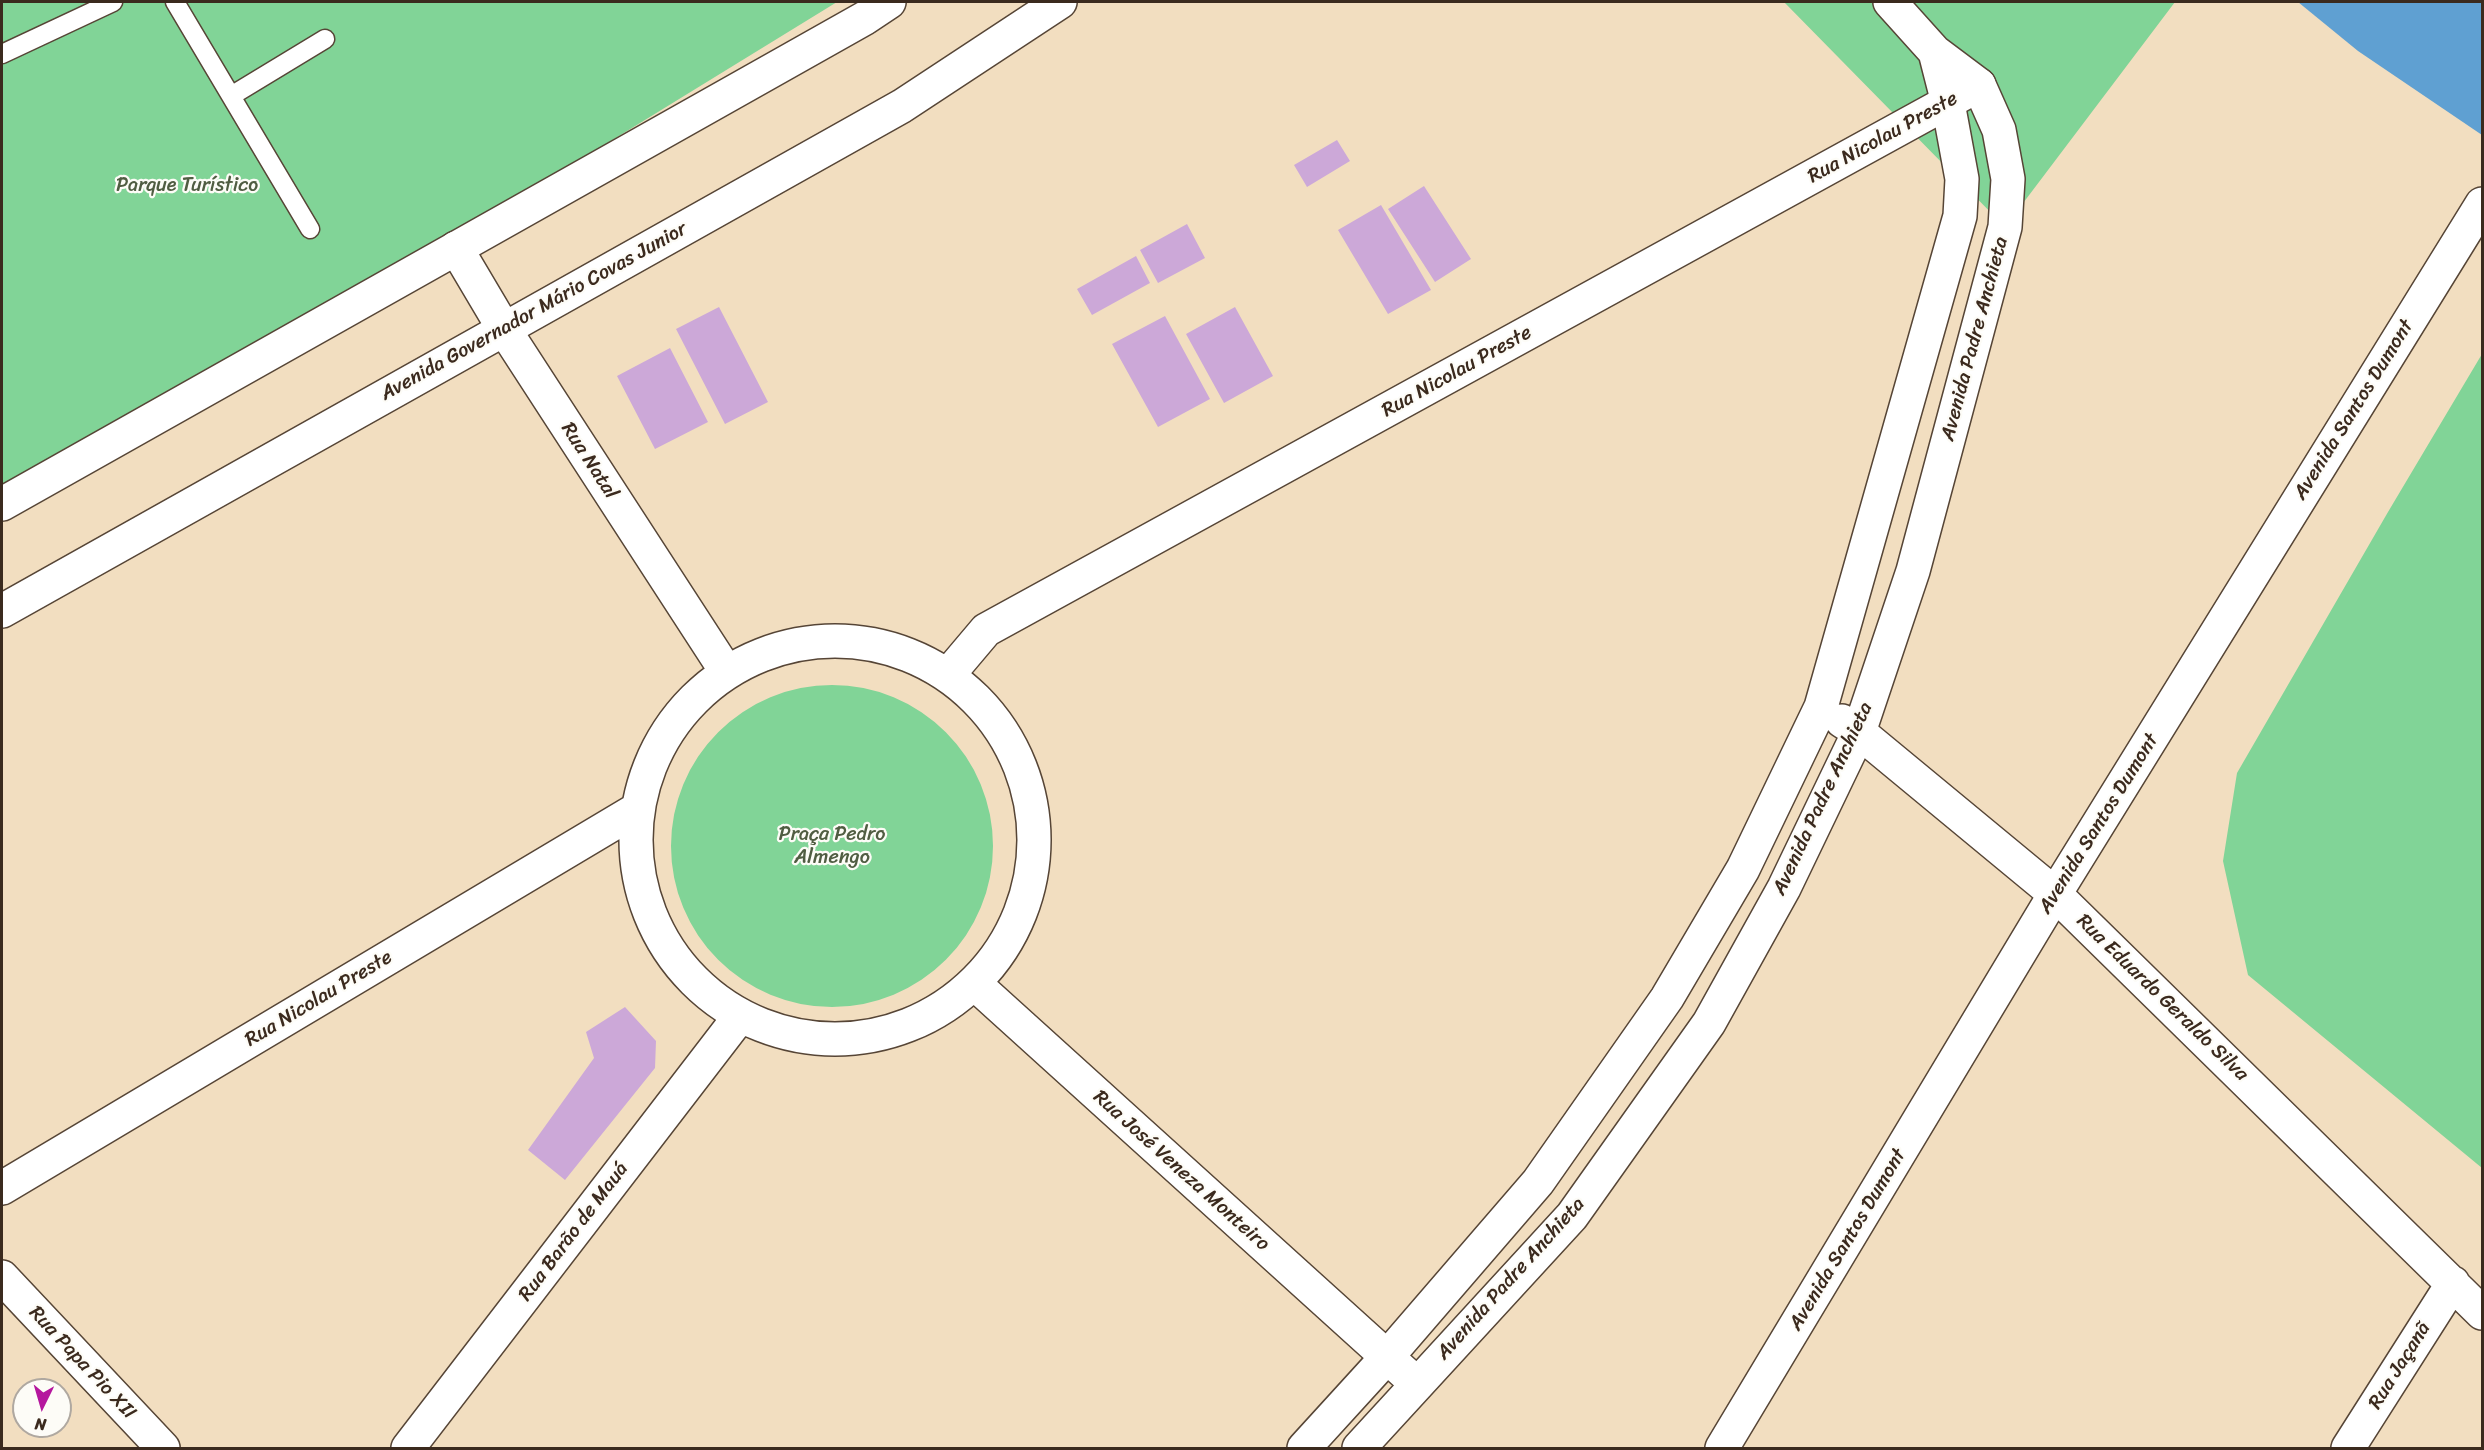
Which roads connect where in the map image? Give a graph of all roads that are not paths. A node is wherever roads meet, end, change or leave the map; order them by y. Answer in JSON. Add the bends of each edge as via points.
{"nodes":[{"id":1,"x":113,"y":2,"type":"edge"},
{"id":2,"x":175,"y":2,"type":"edge"},
{"id":3,"x":889,"y":2,"type":"edge"},
{"id":4,"x":1060,"y":2,"type":"edge"},
{"id":5,"x":1890,"y":2,"type":"edge"},
{"id":6,"x":325,"y":39,"type":"dead end"},
{"id":7,"x":1935,"y":52,"type":"junction"},
{"id":8,"x":2,"y":54,"type":"edge"},
{"id":9,"x":1979,"y":85,"type":"junction"},
{"id":10,"x":231,"y":96,"type":"junction"},
{"id":11,"x":1948,"y":103,"type":"junction"},
{"id":12,"x":2482,"y":204,"type":"edge"},
{"id":13,"x":310,"y":229,"type":"dead end"},
{"id":14,"x":456,"y":248,"type":"junction"},
{"id":15,"x":504,"y":329,"type":"junction"},
{"id":16,"x":2,"y":504,"type":"edge"},
{"id":17,"x":2,"y":611,"type":"edge"},
{"id":18,"x":726,"y":671,"type":"junction"},
{"id":19,"x":948,"y":675,"type":"junction"},
{"id":20,"x":1821,"y":707,"type":"junction"},
{"id":21,"x":1859,"y":732,"type":"junction"},
{"id":22,"x":636,"y":810,"type":"junction"},
{"id":23,"x":2055,"y":894,"type":"junction"},
{"id":24,"x":975,"y":984,"type":"junction"},
{"id":25,"x":740,"y":1016,"type":"junction"},
{"id":26,"x":2,"y":1188,"type":"edge"},
{"id":27,"x":2,"y":1277,"type":"edge"},
{"id":28,"x":2453,"y":1284,"type":"junction"},
{"id":29,"x":2482,"y":1313,"type":"edge"},
{"id":30,"x":1387,"y":1357,"type":"junction"},
{"id":31,"x":1417,"y":1384,"type":"junction"},
{"id":32,"x":163,"y":1449,"type":"edge"},
{"id":33,"x":408,"y":1449,"type":"edge"},
{"id":34,"x":1304,"y":1449,"type":"edge"},
{"id":35,"x":1359,"y":1449,"type":"edge"},
{"id":36,"x":1722,"y":1449,"type":"edge"},
{"id":37,"x":2348,"y":1449,"type":"edge"}],
"edges":[{"from":1,"to":8,"type":"lane"},
{"from":2,"to":10,"type":"lane"},
{"from":3,"to":14,"type":"street"},
{"from":4,"to":15,"type":"street","name":"Avenida Governador Mário Covas Junior","via":[[902,106]]},
{"from":5,"to":7,"type":"street","name":"Avenida Padre Anchieta"},
{"from":6,"to":10,"type":"lane"},
{"from":7,"to":9,"type":"street","name":"Avenida Padre Anchieta"},
{"from":7,"to":11,"type":"street","name":"Avenida Padre Anchieta"},
{"from":9,"to":11,"type":"street","name":"Rua Nicolau Preste"},
{"from":9,"to":21,"type":"street","name":"Avenida Padre Anchieta","via":[[2001,140],[2008,179],[2005,228],[1913,571]]},
{"from":10,"to":13,"type":"lane"},
{"from":11,"to":19,"type":"street","name":"Rua Nicolau Preste","via":[[986,630]]},
{"from":11,"to":20,"type":"street","name":"Avenida Padre Anchieta","via":[[1962,179],[1960,216]]},
{"from":12,"to":23,"type":"street","name":"Avenida Santos Dumont"},
{"from":14,"to":15,"type":"street","name":"Rua Natal"},
{"from":14,"to":16,"type":"street"},
{"from":15,"to":17,"type":"street","name":"Avenida Governador Mário Covas Junior"},
{"from":15,"to":18,"type":"street","name":"Rua Natal"},
{"from":18,"to":19,"type":"street","via":[[780,647],[838,640],[896,649]]},
{"from":18,"to":22,"type":"street","via":[[683,708],[664,737],[652,756]]},
{"from":19,"to":24,"type":"street","via":[[991,714],[1022,765],[1035,823],[1032,882],[1011,937]]},
{"from":20,"to":21,"type":"street","name":"Rua Eduardo Geraldo Silva"},
{"from":20,"to":30,"type":"street","name":"Avenida Padre Anchieta","via":[[1743,869],[1667,998],[1538,1182]]},
{"from":21,"to":23,"type":"street","name":"Rua Eduardo Geraldo Silva"},
{"from":21,"to":31,"type":"street","name":"Avenida Padre Anchieta","via":[[1784,888],[1709,1023],[1572,1216]]},
{"from":22,"to":25,"type":"street","via":[[636,871],[655,930],[691,979]]},
{"from":22,"to":26,"type":"street","name":"Rua Nicolau Preste"},
{"from":23,"to":28,"type":"street","name":"Rua Eduardo Geraldo Silva"},
{"from":23,"to":36,"type":"street","name":"Avenida Santos Dumont"},
{"from":24,"to":25,"type":"street","via":[[923,1020],[863,1038],[799,1037]]},
{"from":24,"to":30,"type":"street","name":"Rua José Veneza Monteiro"},
{"from":25,"to":33,"type":"street","name":"Rua Barão de Mauá"},
{"from":27,"to":32,"type":"street","name":"Rua Papa Pio XII"},
{"from":28,"to":29,"type":"street","name":"Rua Eduardo Geraldo Silva"},
{"from":28,"to":37,"type":"street","name":"Rua Jaçanã"},
{"from":30,"to":31,"type":"street","name":"Rua José Veneza Monteiro"},
{"from":30,"to":34,"type":"street","name":"Avenida Padre Anchieta"},
{"from":31,"to":35,"type":"street","name":"Avenida Padre Anchieta"}]}
